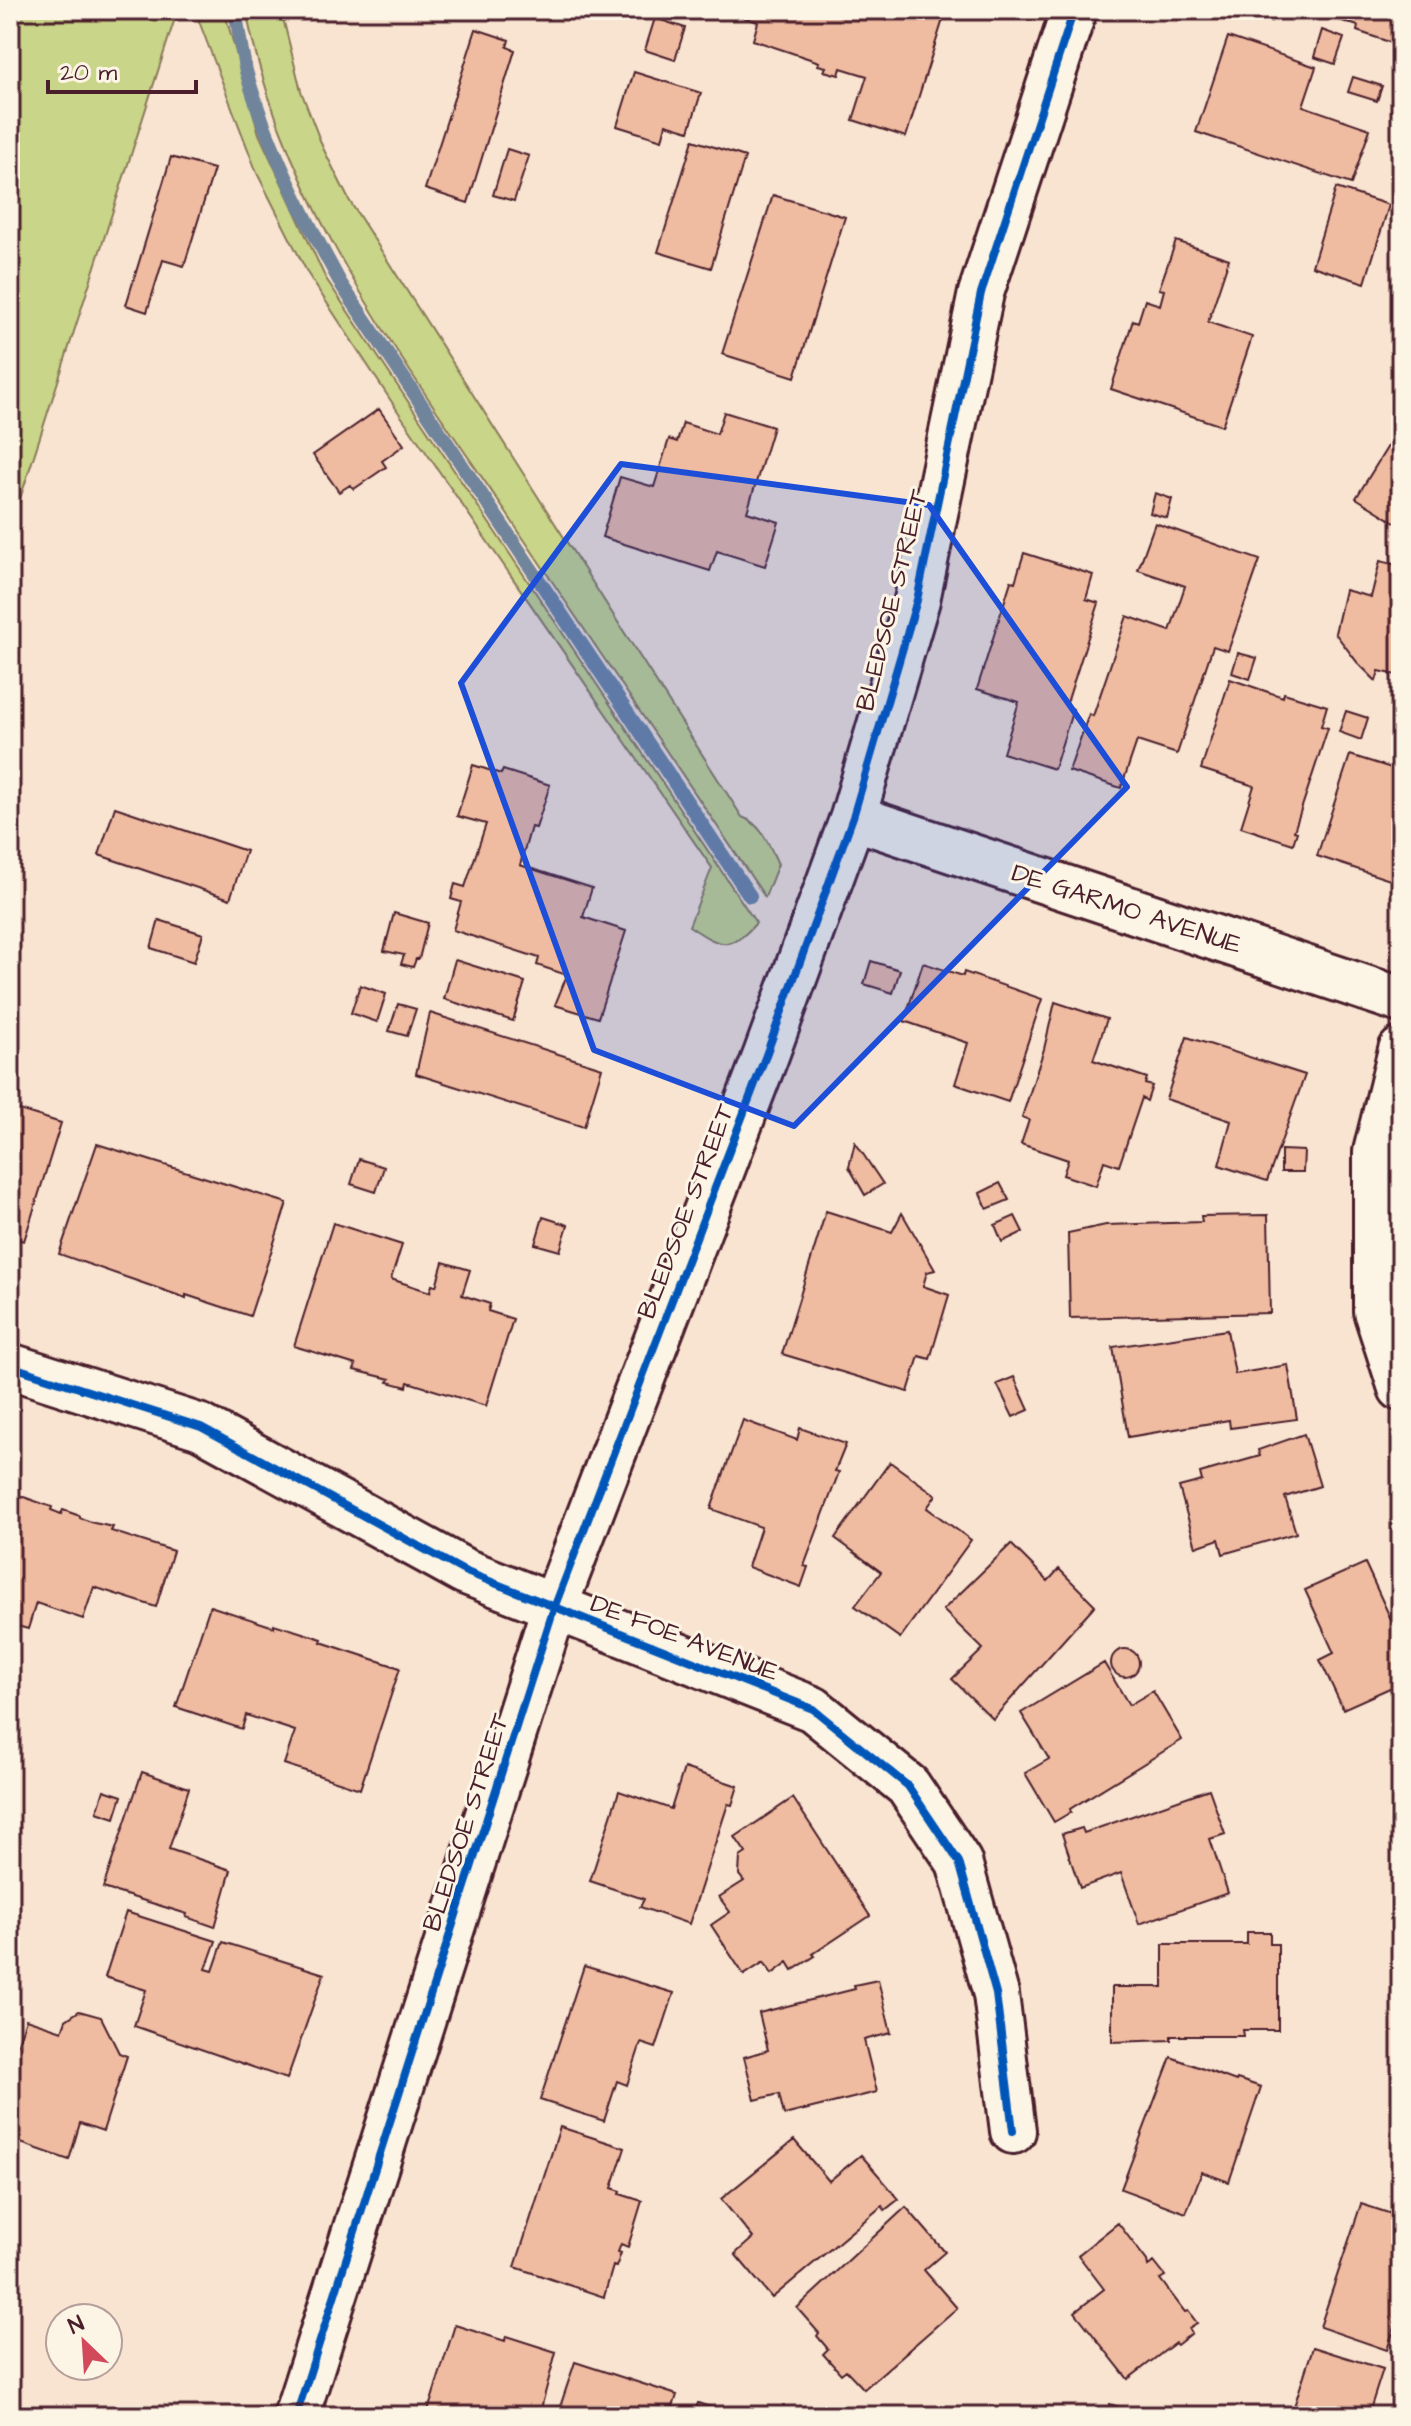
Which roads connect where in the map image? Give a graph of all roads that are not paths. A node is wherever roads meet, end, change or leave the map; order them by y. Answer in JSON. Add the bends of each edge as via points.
{"nodes":[{"id":1,"x":1074,"y":10,"type":"edge"},
{"id":2,"x":853,"y":817,"type":"junction"},
{"id":3,"x":1401,"y":1000,"type":"edge"},
{"id":4,"x":1401,"y":1050,"type":"edge"},
{"id":5,"x":10,"y":1366,"type":"edge"},
{"id":6,"x":1401,"y":1388,"type":"edge"},
{"id":7,"x":554,"y":1608,"type":"junction"},
{"id":8,"x":1013,"y":2131,"type":"dead end"},
{"id":9,"x":296,"y":2416,"type":"edge"}],
"edges":[{"from":1,"to":2,"type":"street","name":"BLEDSOE STREET","via":[[981,293],[917,600]]},
{"from":2,"to":3,"type":"street","name":"DE GARMO AVENUE"},
{"from":2,"to":7,"type":"street","name":"BLEDSOE STREET"},
{"from":4,"to":6,"type":"street","via":[[1376,1152],[1376,1311]]},
{"from":5,"to":7,"type":"street","name":"DE FOE AVENUE","via":[[201,1427],[464,1571]]},
{"from":7,"to":8,"type":"street","name":"DE FOE AVENUE","via":[[813,1709],[908,1786],[959,1862],[996,1994]]},
{"from":7,"to":9,"type":"street","name":"BLEDSOE STREET"}]}
